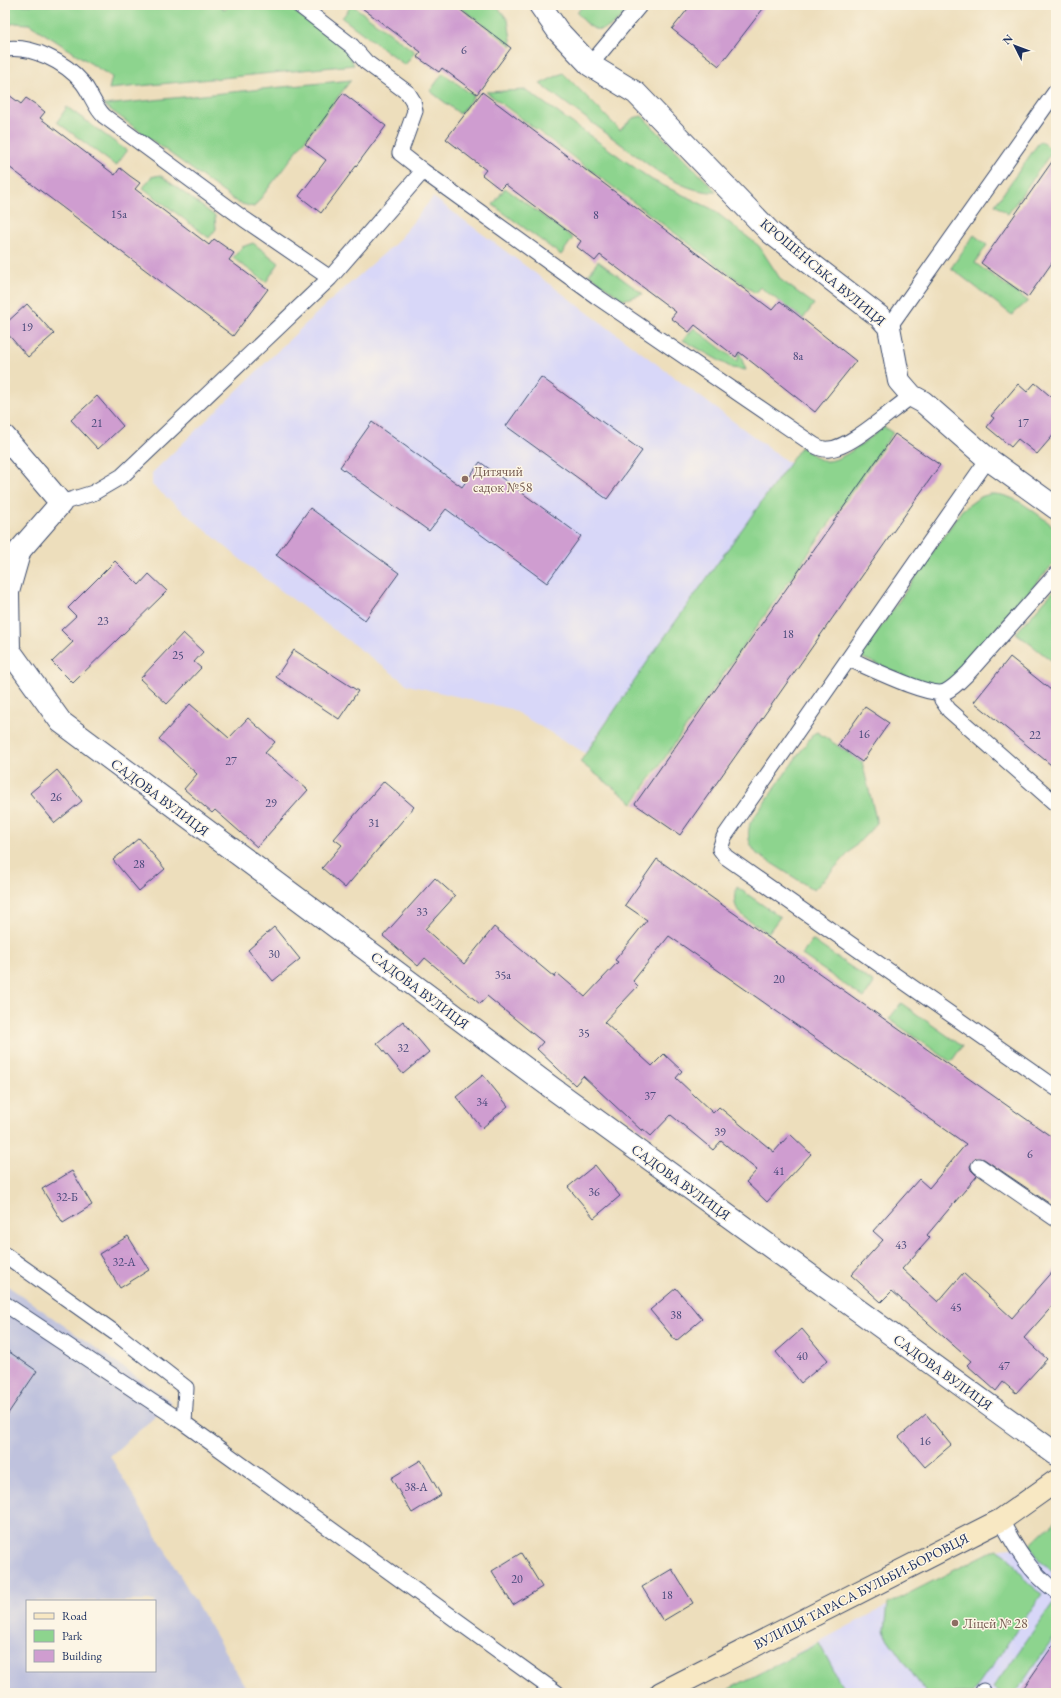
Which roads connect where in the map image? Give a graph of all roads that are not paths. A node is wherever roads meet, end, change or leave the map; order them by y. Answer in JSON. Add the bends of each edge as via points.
{"nodes":[{"id":1,"x":299,"y":5,"type":"edge"},
{"id":2,"x":540,"y":5,"type":"edge"},
{"id":3,"x":640,"y":5,"type":"edge"},
{"id":4,"x":5,"y":49,"type":"edge"},
{"id":5,"x":590,"y":66,"type":"junction"},
{"id":6,"x":1056,"y":90,"type":"edge"},
{"id":7,"x":423,"y":170,"type":"junction"},
{"id":8,"x":330,"y":278,"type":"junction"},
{"id":9,"x":889,"y":327,"type":"junction"},
{"id":10,"x":912,"y":396,"type":"junction"},
{"id":11,"x":5,"y":437,"type":"edge"},
{"id":12,"x":988,"y":459,"type":"junction"},
{"id":13,"x":61,"y":503,"type":"junction"},
{"id":14,"x":1056,"y":508,"type":"edge"},
{"id":15,"x":1056,"y":574,"type":"edge"},
{"id":16,"x":849,"y":659,"type":"junction"},
{"id":17,"x":940,"y":693,"type":"junction"},
{"id":18,"x":1056,"y":804,"type":"edge"},
{"id":19,"x":1056,"y":1088,"type":"edge"},
{"id":20,"x":979,"y":1166,"type":"dead end"},
{"id":21,"x":1056,"y":1219,"type":"edge"},
{"id":22,"x":5,"y":1255,"type":"edge"},
{"id":23,"x":5,"y":1304,"type":"edge"},
{"id":24,"x":184,"y":1423,"type":"junction"},
{"id":25,"x":1056,"y":1454,"type":"edge"},
{"id":26,"x":1056,"y":1481,"type":"edge"},
{"id":27,"x":1001,"y":1520,"type":"junction"},
{"id":28,"x":1056,"y":1591,"type":"edge"},
{"id":29,"x":557,"y":1693,"type":"edge"},
{"id":30,"x":661,"y":1693,"type":"edge"}],
"edges":[{"from":1,"to":7,"type":"lane","via":[[352,46],[366,62],[408,93],[415,111],[400,153]]},
{"from":2,"to":5,"type":"street","name":"КРОШЕНСЬКА ВУЛИЦЯ","via":[[558,31]]},
{"from":3,"to":5,"type":"lane"},
{"from":4,"to":8,"type":"lane","via":[[38,52],[68,69],[83,83],[96,108],[104,116],[244,219]]},
{"from":5,"to":9,"type":"street","name":"КРОШЕНСЬКА ВУЛИЦЯ","via":[[636,93],[770,232],[880,317]]},
{"from":6,"to":9,"type":"lane"},
{"from":7,"to":8,"type":"lane"},
{"from":7,"to":10,"type":"lane","via":[[596,296],[822,449],[830,449],[845,443],[876,424]]},
{"from":8,"to":13,"type":"lane","via":[[122,476],[93,493]]},
{"from":9,"to":10,"type":"street","name":"КРОШЕНСЬКА ВУЛИЦЯ","via":[[899,381]]},
{"from":10,"to":12,"type":"street","name":"КРОШЕНСЬКА ВУЛИЦЯ","via":[[923,402]]},
{"from":11,"to":13,"type":"street"},
{"from":12,"to":14,"type":"street","name":"КРОШЕНСЬКА ВУЛИЦЯ"},
{"from":12,"to":16,"type":"lane"},
{"from":13,"to":25,"type":"street","name":"САДОВА ВУЛИЦЯ","via":[[20,550],[8,592],[9,650],[61,722],[545,1083]]},
{"from":15,"to":17,"type":"lane","via":[[969,672],[955,686]]},
{"from":16,"to":17,"type":"lane","via":[[928,692]]},
{"from":16,"to":19,"type":"lane","via":[[724,837],[722,852]]},
{"from":17,"to":18,"type":"lane","via":[[949,710]]},
{"from":20,"to":21,"type":"lane"},
{"from":22,"to":24,"type":"lane","via":[[118,1335],[186,1388]]},
{"from":23,"to":24,"type":"lane"},
{"from":24,"to":29,"type":"lane"},
{"from":26,"to":27,"type":"street","name":"ВУЛИЦЯ ТАРАСА БУЛЬБИ-БОРОВЦЯ"},
{"from":27,"to":28,"type":"lane","via":[[1028,1566]]},
{"from":27,"to":30,"type":"street","name":"ВУЛИЦЯ ТАРАСА БУЛЬБИ-БОРОВЦЯ"}]}
